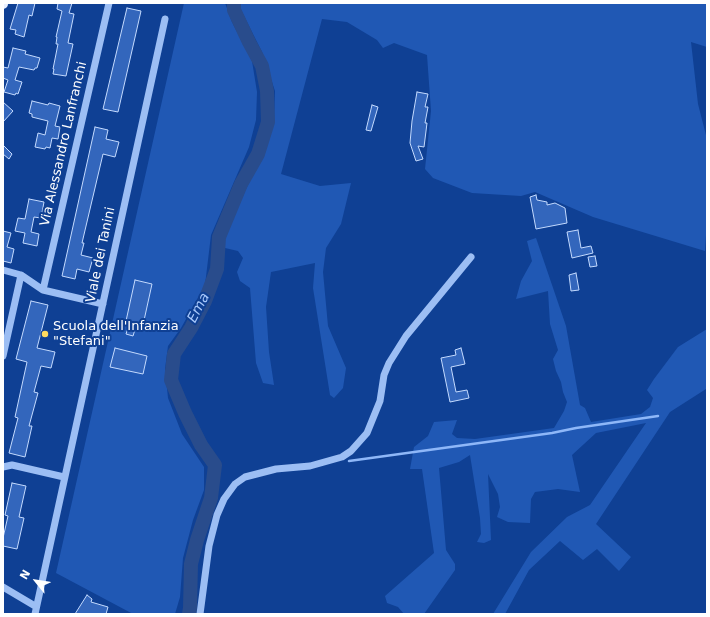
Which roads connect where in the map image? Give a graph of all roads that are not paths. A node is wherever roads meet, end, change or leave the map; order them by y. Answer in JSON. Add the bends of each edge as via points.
{"nodes":[{"id":1,"x":109,"y":3,"type":"edge"},
{"id":2,"x":166,"y":19,"type":"dead end"},
{"id":3,"x":471,"y":257,"type":"dead end"},
{"id":4,"x":3,"y":270,"type":"edge"},
{"id":5,"x":21,"y":275,"type":"junction"},
{"id":6,"x":43,"y":290,"type":"junction"},
{"id":7,"x":103,"y":304,"type":"junction"},
{"id":8,"x":3,"y":356,"type":"edge"},
{"id":9,"x":3,"y":467,"type":"edge"},
{"id":10,"x":64,"y":477,"type":"junction"},
{"id":11,"x":3,"y":586,"type":"edge"},
{"id":12,"x":36,"y":606,"type":"junction"},
{"id":13,"x":35,"y":614,"type":"edge"},
{"id":14,"x":200,"y":614,"type":"edge"}],
"edges":[{"from":1,"to":6,"type":"street","name":"Via Alessandro Lanfranchi"},
{"from":2,"to":7,"type":"street","name":"Viale dei Tanini"},
{"from":3,"to":14,"type":"street","via":[[406,336],[389,363],[384,375],[380,401],[367,433],[351,451],[342,457],[310,466],[276,469],[245,477],[235,484],[217,515],[209,546]]},
{"from":4,"to":5,"type":"street"},
{"from":5,"to":6,"type":"street"},
{"from":5,"to":8,"type":"street"},
{"from":6,"to":7,"type":"street"},
{"from":7,"to":10,"type":"street","name":"Viale dei Tanini"},
{"from":9,"to":10,"type":"street","via":[[12,466]]},
{"from":10,"to":12,"type":"street","name":"Viale dei Tanini"},
{"from":11,"to":12,"type":"street"},
{"from":12,"to":13,"type":"street","name":"Viale dei Tanini"}]}
